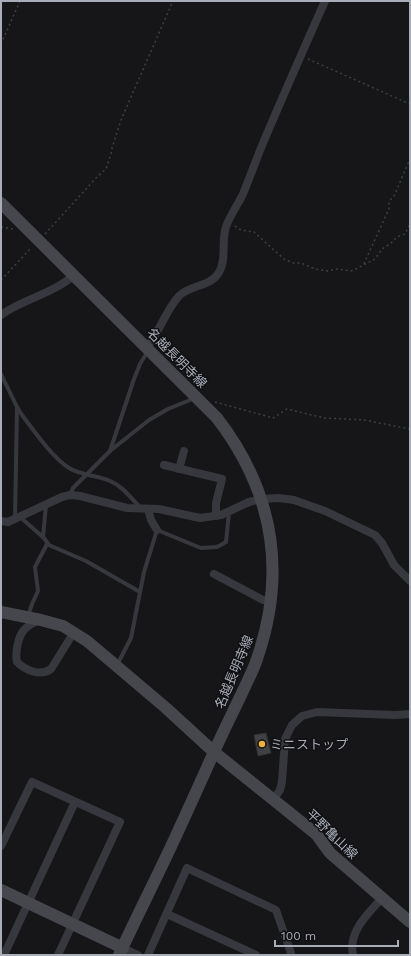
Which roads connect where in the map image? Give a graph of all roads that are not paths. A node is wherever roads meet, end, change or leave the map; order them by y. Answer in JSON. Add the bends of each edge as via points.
{"nodes":[{"id":1,"x":325,"y":1,"type":"edge"},
{"id":2,"x":1,"y":203,"type":"edge"},
{"id":3,"x":74,"y":275,"type":"junction"},
{"id":4,"x":1,"y":315,"type":"edge"},
{"id":5,"x":148,"y":348,"type":"junction"},
{"id":6,"x":1,"y":374,"type":"edge"},
{"id":7,"x":198,"y":398,"type":"junction"},
{"id":8,"x":17,"y":407,"type":"junction"},
{"id":9,"x":110,"y":451,"type":"junction"},
{"id":10,"x":184,"y":451,"type":"dead end"},
{"id":11,"x":164,"y":465,"type":"dead end"},
{"id":12,"x":179,"y":469,"type":"junction"},
{"id":13,"x":85,"y":475,"type":"junction"},
{"id":14,"x":70,"y":495,"type":"junction"},
{"id":15,"x":261,"y":499,"type":"junction"},
{"id":16,"x":46,"y":504,"type":"junction"},
{"id":17,"x":138,"y":509,"type":"junction"},
{"id":18,"x":148,"y":509,"type":"junction"},
{"id":19,"x":229,"y":511,"type":"junction"},
{"id":20,"x":216,"y":516,"type":"junction"},
{"id":21,"x":17,"y":518,"type":"junction"},
{"id":22,"x":1,"y":521,"type":"edge"},
{"id":23,"x":158,"y":530,"type":"junction"},
{"id":24,"x":43,"y":537,"type":"junction"},
{"id":25,"x":47,"y":544,"type":"junction"},
{"id":26,"x":214,"y":574,"type":"dead end"},
{"id":27,"x":410,"y":580,"type":"edge"},
{"id":28,"x":140,"y":592,"type":"junction"},
{"id":29,"x":271,"y":601,"type":"junction"},
{"id":30,"x":1,"y":612,"type":"edge"},
{"id":31,"x":28,"y":617,"type":"junction"},
{"id":32,"x":41,"y":620,"type":"junction"},
{"id":33,"x":74,"y":632,"type":"junction"},
{"id":34,"x":116,"y":666,"type":"junction"},
{"id":35,"x":410,"y":714,"type":"edge"},
{"id":36,"x":214,"y":752,"type":"junction"},
{"id":37,"x":273,"y":800,"type":"junction"},
{"id":38,"x":75,"y":802,"type":"junction"},
{"id":39,"x":1,"y":846,"type":"edge"},
{"id":40,"x":1,"y":890,"type":"edge"},
{"id":41,"x":382,"y":898,"type":"junction"},
{"id":42,"x":28,"y":903,"type":"junction"},
{"id":43,"x":167,"y":914,"type":"junction"},
{"id":44,"x":410,"y":922,"type":"edge"},
{"id":45,"x":72,"y":923,"type":"junction"},
{"id":46,"x":4,"y":945,"type":"edge"},
{"id":47,"x":121,"y":951,"type":"edge"},
{"id":48,"x":4,"y":955,"type":"edge"},
{"id":49,"x":58,"y":955,"type":"edge"},
{"id":50,"x":138,"y":955,"type":"edge"},
{"id":51,"x":148,"y":955,"type":"edge"},
{"id":52,"x":256,"y":955,"type":"edge"},
{"id":53,"x":290,"y":955,"type":"edge"},
{"id":54,"x":353,"y":955,"type":"edge"}],
"edges":[{"from":1,"to":5,"type":"street","via":[[243,194],[228,222],[224,260],[218,273],[214,279],[185,290],[179,296]]},
{"from":2,"to":3,"type":"main road","name":"名越長明寺線"},
{"from":3,"to":4,"type":"street","via":[[65,283]]},
{"from":3,"to":5,"type":"main road","name":"名越長明寺線"},
{"from":5,"to":7,"type":"main road","name":"名越長明寺線"},
{"from":5,"to":9,"type":"lane","via":[[134,379]]},
{"from":6,"to":8,"type":"lane"},
{"from":7,"to":9,"type":"lane","via":[[160,413]]},
{"from":7,"to":15,"type":"main road","name":"名越長明寺線","via":[[237,445]]},
{"from":8,"to":13,"type":"lane","via":[[60,461]]},
{"from":8,"to":21,"type":"lane"},
{"from":9,"to":13,"type":"lane"},
{"from":10,"to":12,"type":"street"},
{"from":11,"to":12,"type":"street"},
{"from":12,"to":20,"type":"street","via":[[222,479],[216,503]]},
{"from":13,"to":14,"type":"lane"},
{"from":13,"to":17,"type":"lane","via":[[109,480],[120,486],[138,505]]},
{"from":14,"to":16,"type":"street"},
{"from":14,"to":17,"type":"street"},
{"from":15,"to":19,"type":"street"},
{"from":15,"to":27,"type":"street","via":[[294,500],[317,507],[370,532],[379,538],[394,565]]},
{"from":15,"to":29,"type":"main road","name":"名越長明寺線","via":[[270,532],[273,578]]},
{"from":16,"to":21,"type":"street"},
{"from":16,"to":24,"type":"lane"},
{"from":17,"to":18,"type":"street"},
{"from":18,"to":20,"type":"street","via":[[200,518]]},
{"from":18,"to":23,"type":"street","via":[[151,520]]},
{"from":19,"to":20,"type":"street"},
{"from":19,"to":23,"type":"lane","via":[[226,542],[217,547],[201,548]]},
{"from":21,"to":22,"type":"street","via":[[8,522]]},
{"from":21,"to":24,"type":"lane"},
{"from":23,"to":28,"type":"lane"},
{"from":24,"to":25,"type":"lane"},
{"from":25,"to":28,"type":"lane","via":[[86,561]]},
{"from":25,"to":31,"type":"lane","via":[[35,567],[38,591]]},
{"from":26,"to":29,"type":"street","via":[[263,600]]},
{"from":28,"to":34,"type":"lane","via":[[131,638]]},
{"from":29,"to":36,"type":"main road","name":"名越長明寺線","via":[[256,661]]},
{"from":30,"to":31,"type":"main road"},
{"from":31,"to":32,"type":"main road"},
{"from":32,"to":33,"type":"main road"},
{"from":32,"to":33,"type":"street","via":[[24,630],[16,657],[23,668],[31,671],[45,673],[50,670]]},
{"from":33,"to":34,"type":"main road"},
{"from":34,"to":36,"type":"main road"},
{"from":35,"to":37,"type":"street","via":[[317,712],[302,716],[292,725],[284,740],[282,782]]},
{"from":36,"to":37,"type":"main road","name":"平野亀山線"},
{"from":36,"to":47,"type":"main road","name":"名越長明寺線"},
{"from":37,"to":41,"type":"main road","name":"平野亀山線","via":[[316,834],[330,854]]},
{"from":38,"to":39,"type":"street","via":[[32,782]]},
{"from":38,"to":42,"type":"street"},
{"from":38,"to":45,"type":"street","via":[[120,822]]},
{"from":40,"to":42,"type":"main road"},
{"from":41,"to":44,"type":"main road","name":"平野亀山線"},
{"from":41,"to":54,"type":"street","via":[[359,925],[353,938]]},
{"from":42,"to":45,"type":"main road"},
{"from":42,"to":46,"type":"street"},
{"from":43,"to":51,"type":"street"},
{"from":43,"to":52,"type":"street"},
{"from":43,"to":53,"type":"street","via":[[187,868],[276,910]]},
{"from":45,"to":47,"type":"main road"},
{"from":45,"to":49,"type":"street"},
{"from":46,"to":48,"type":"street"},
{"from":47,"to":50,"type":"street"}]}
